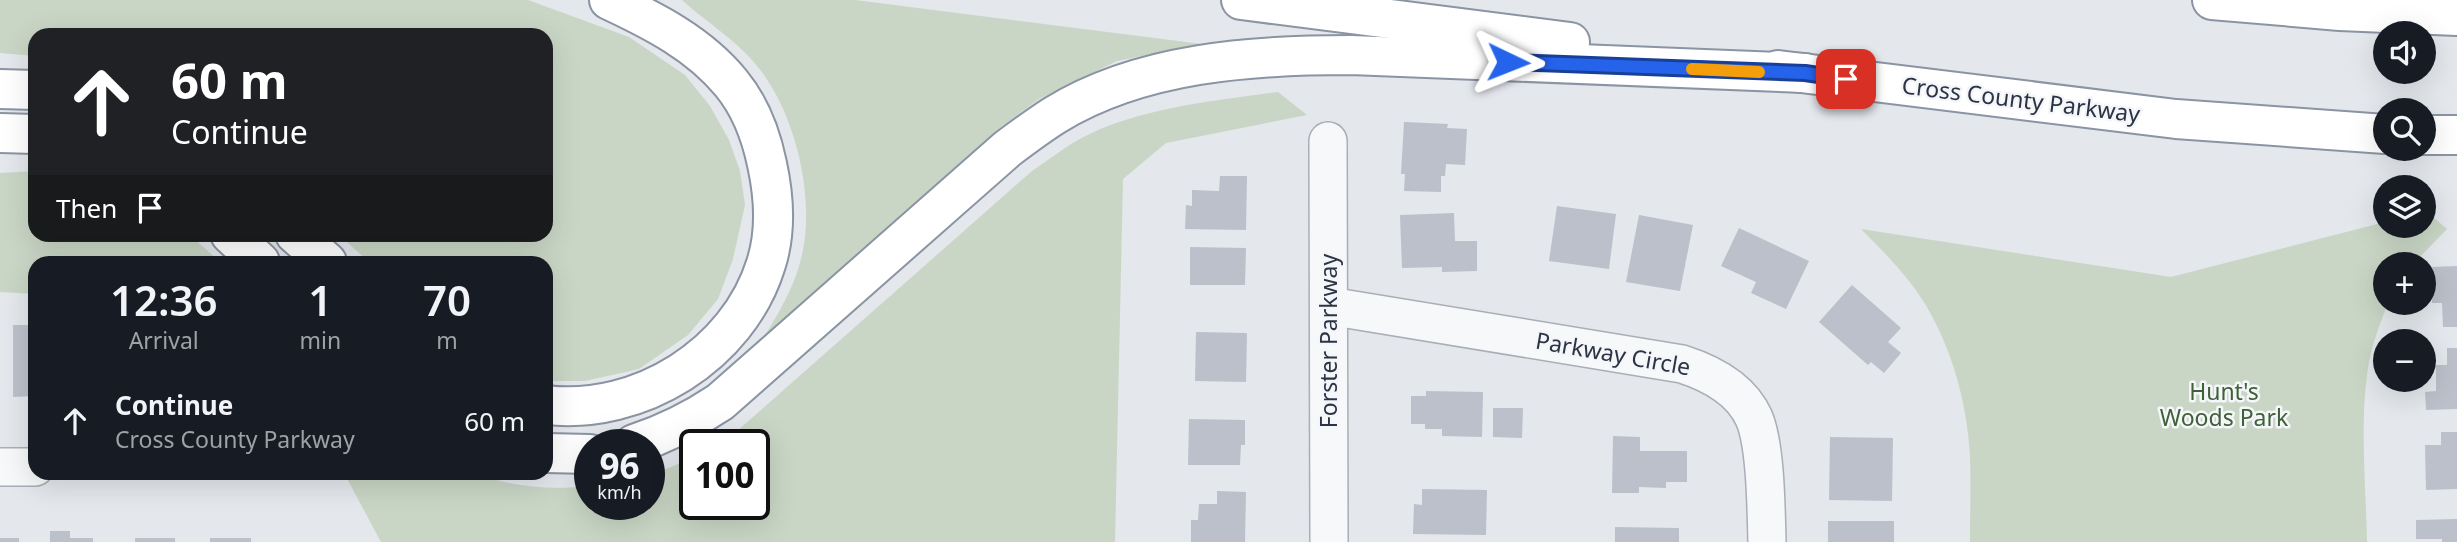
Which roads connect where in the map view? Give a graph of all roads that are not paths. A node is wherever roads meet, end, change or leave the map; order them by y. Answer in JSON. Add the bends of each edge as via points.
{"nodes":[{"id":1,"x":609,"y":0,"type":"edge"},
{"id":2,"x":1241,"y":0,"type":"edge"},
{"id":3,"x":2212,"y":0,"type":"edge"},
{"id":4,"x":2457,"y":16,"type":"edge"},
{"id":5,"x":1805,"y":73,"type":"junction"},
{"id":6,"x":0,"y":89,"type":"edge"},
{"id":7,"x":28,"y":90,"type":"edge"},
{"id":8,"x":0,"y":133,"type":"edge"},
{"id":9,"x":2373,"y":133,"type":"edge"},
{"id":10,"x":28,"y":134,"type":"edge"},
{"id":11,"x":2436,"y":135,"type":"edge"},
{"id":12,"x":2457,"y":135,"type":"edge"},
{"id":13,"x":1328,"y":141,"type":"dead end"},
{"id":14,"x":239,"y":242,"type":"edge"},
{"id":15,"x":304,"y":242,"type":"edge"},
{"id":16,"x":254,"y":256,"type":"edge"},
{"id":17,"x":320,"y":256,"type":"edge"},
{"id":18,"x":1329,"y":306,"type":"junction"},
{"id":19,"x":553,"y":405,"type":"edge"},
{"id":20,"x":665,"y":431,"type":"edge"},
{"id":21,"x":553,"y":453,"type":"edge"},
{"id":22,"x":574,"y":454,"type":"edge"},
{"id":23,"x":0,"y":467,"type":"edge"},
{"id":24,"x":28,"y":467,"type":"edge"},
{"id":25,"x":1329,"y":542,"type":"edge"},
{"id":26,"x":1766,"y":542,"type":"edge"}],
"edges":[{"from":1,"to":19,"type":"highway","via":[[679,37],[732,84],[764,149],[773,201],[771,232],[766,263],[741,316],[698,360],[643,392],[612,402]]},
{"from":2,"to":5,"type":"highway","name":"Cross County Parkway"},
{"from":3,"to":4,"type":"highway"},
{"from":5,"to":9,"type":"highway","name":"Cross County Parkway","via":[[2176,119]]},
{"from":5,"to":20,"type":"highway","via":[[1307,55],[1176,71],[1116,87],[1056,114],[1007,149],[720,402]]},
{"from":6,"to":7,"type":"highway"},
{"from":8,"to":10,"type":"highway"},
{"from":11,"to":12,"type":"highway"},
{"from":13,"to":18,"type":"street","name":"Forster Parkway"},
{"from":14,"to":16,"type":"highway"},
{"from":15,"to":17,"type":"highway"},
{"from":18,"to":25,"type":"street","name":"Forster Parkway"},
{"from":18,"to":26,"type":"street","name":"Parkway Circle","via":[[1682,364],[1710,373],[1735,393],[1754,418],[1762,457]]},
{"from":21,"to":22,"type":"highway"},
{"from":23,"to":24,"type":"street"}]}
